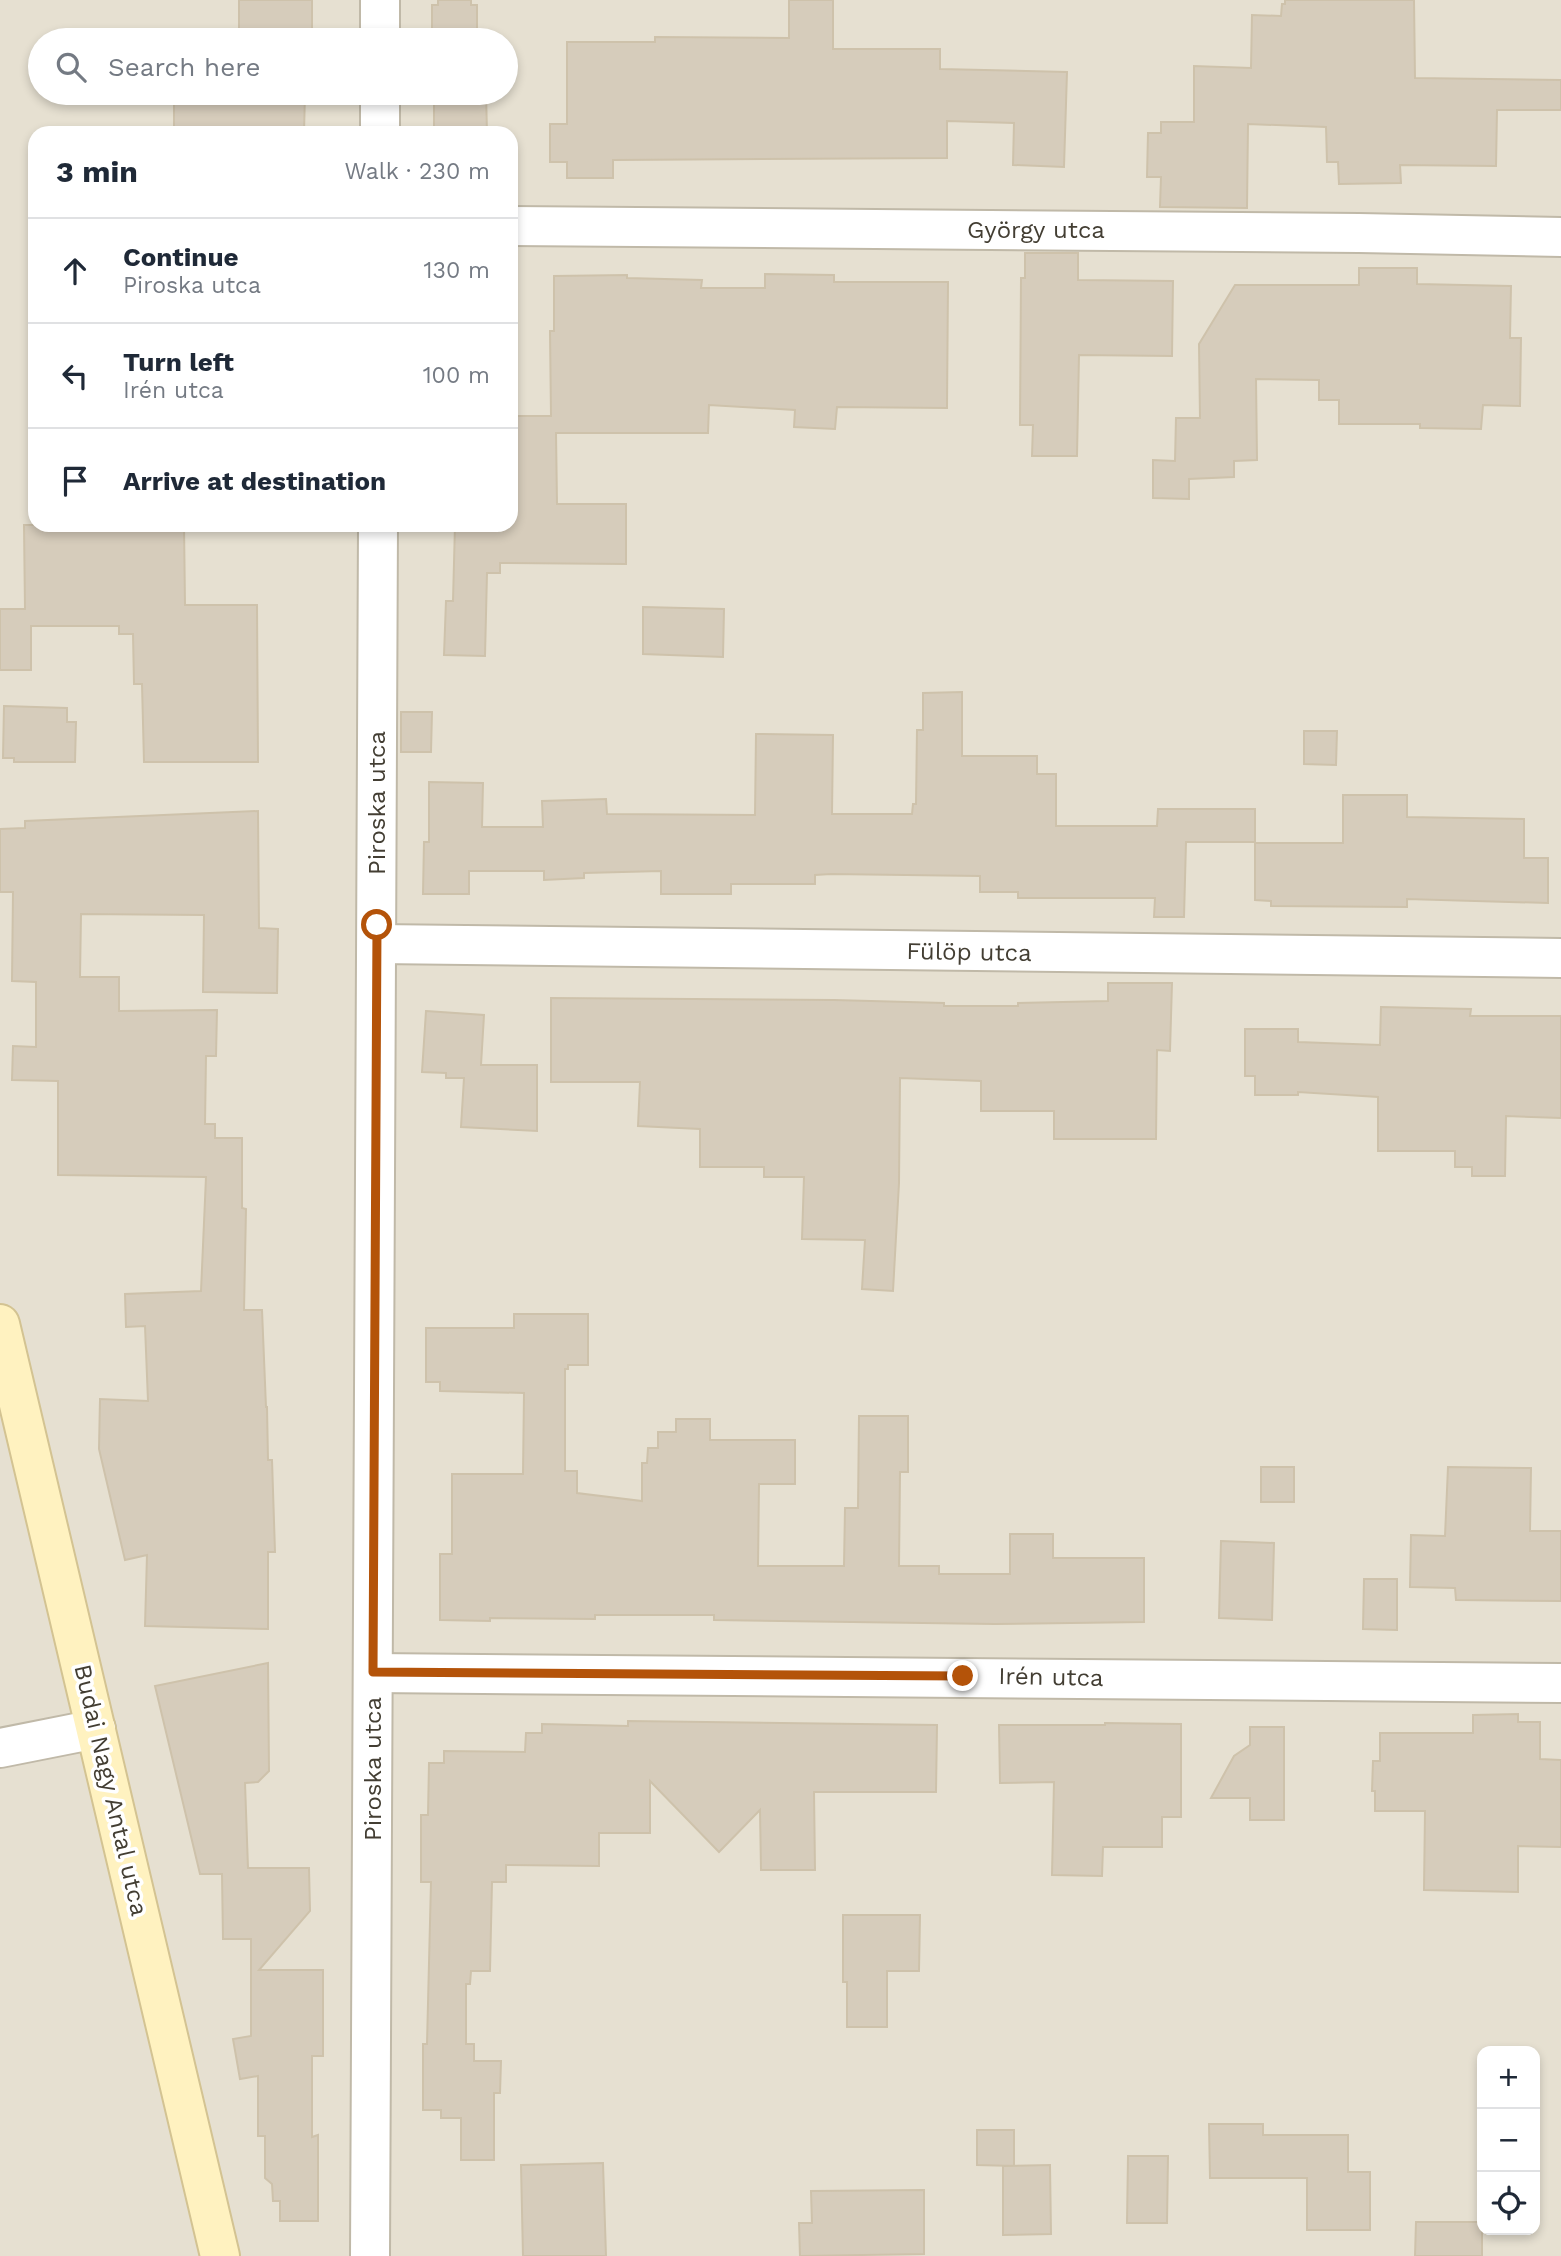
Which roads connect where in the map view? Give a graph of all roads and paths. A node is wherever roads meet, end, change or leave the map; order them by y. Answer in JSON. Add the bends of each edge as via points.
{"nodes":[{"id":1,"x":380,"y":0,"type":"edge"},
{"id":2,"x":380,"y":28,"type":"edge"},
{"id":3,"x":380,"y":105,"type":"edge"},
{"id":4,"x":380,"y":126,"type":"edge"},
{"id":5,"x":518,"y":226,"type":"edge"},
{"id":6,"x":1561,"y":237,"type":"edge"},
{"id":7,"x":378,"y":532,"type":"edge"},
{"id":8,"x":377,"y":944,"type":"junction"},
{"id":9,"x":1561,"y":958,"type":"edge"},
{"id":10,"x":0,"y":1324,"type":"edge"},
{"id":11,"x":373,"y":1672,"type":"junction"},
{"id":12,"x":1561,"y":1683,"type":"edge"},
{"id":13,"x":96,"y":1729,"type":"junction"},
{"id":14,"x":0,"y":1748,"type":"edge"},
{"id":15,"x":220,"y":2256,"type":"edge"},
{"id":16,"x":370,"y":2256,"type":"edge"}],
"edges":[{"from":1,"to":2,"type":"street"},
{"from":3,"to":4,"type":"street"},
{"from":5,"to":6,"type":"street","name":"György utca"},
{"from":7,"to":8,"type":"street","name":"Piroska utca"},
{"from":8,"to":9,"type":"street","name":"Fülöp utca"},
{"from":8,"to":11,"type":"street","name":"Piroska utca"},
{"from":10,"to":13,"type":"street","name":"Budai Nagy Antal utca"},
{"from":11,"to":12,"type":"street","name":"Irén utca"},
{"from":11,"to":16,"type":"street","name":"Piroska utca"},
{"from":13,"to":14,"type":"street"},
{"from":13,"to":15,"type":"street","name":"Budai Nagy Antal utca"}]}
